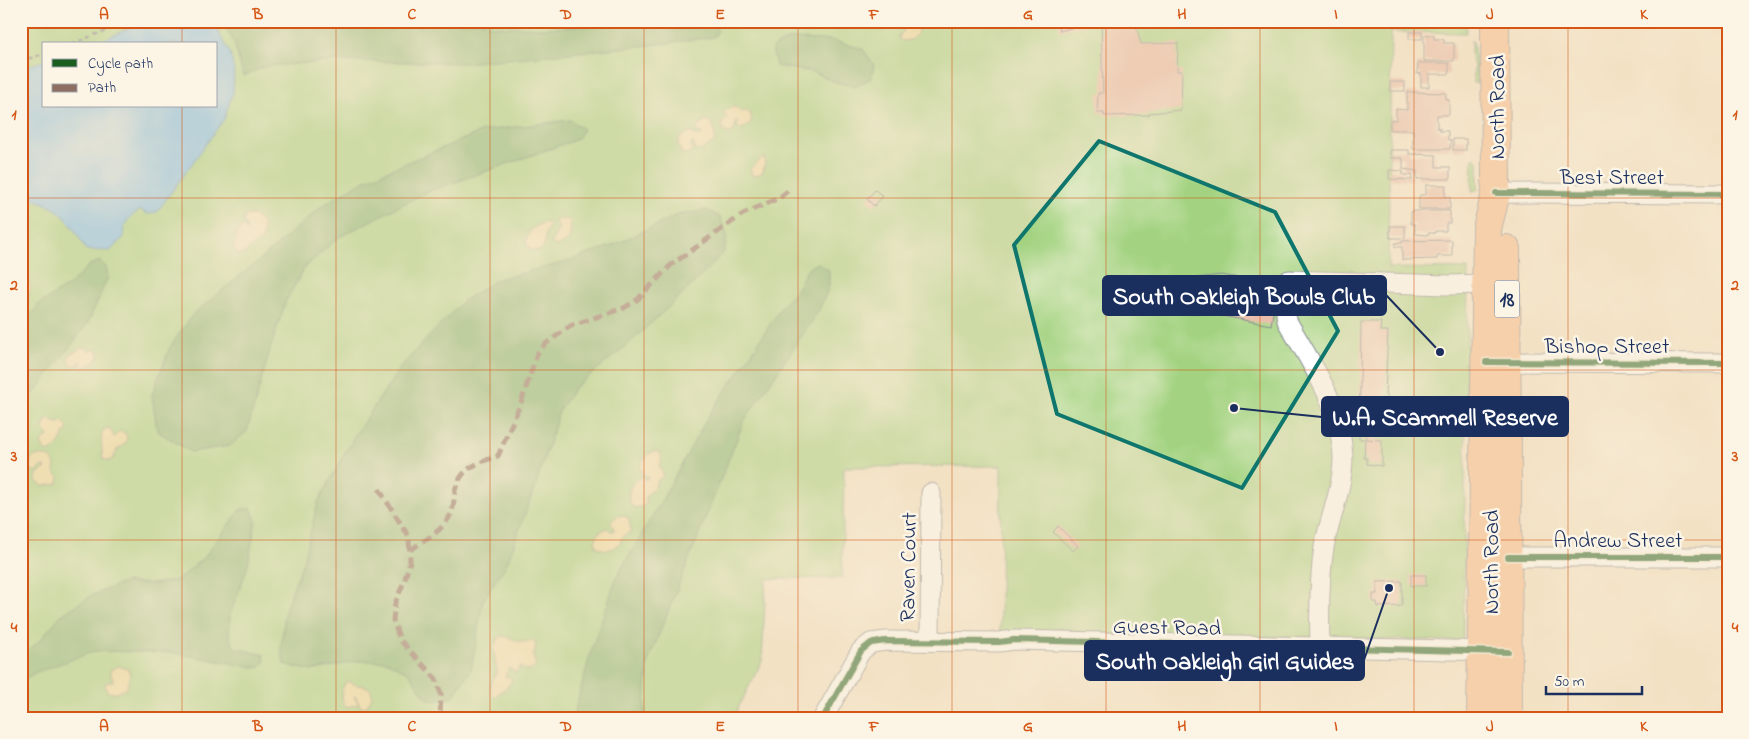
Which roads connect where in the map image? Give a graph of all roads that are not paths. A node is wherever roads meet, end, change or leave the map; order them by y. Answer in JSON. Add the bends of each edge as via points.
{"nodes":[{"id":1,"x":1497,"y":25,"type":"edge"},
{"id":2,"x":1496,"y":193,"type":"junction"},
{"id":3,"x":1728,"y":194,"type":"edge"},
{"id":4,"x":1487,"y":284,"type":"junction"},
{"id":5,"x":1497,"y":362,"type":"junction"},
{"id":6,"x":1728,"y":363,"type":"edge"},
{"id":7,"x":932,"y":494,"type":"dead end"},
{"id":8,"x":1508,"y":557,"type":"junction"},
{"id":9,"x":1728,"y":557,"type":"edge"},
{"id":10,"x":930,"y":641,"type":"junction"},
{"id":11,"x":1320,"y":646,"type":"junction"},
{"id":12,"x":1495,"y":651,"type":"junction"},
{"id":13,"x":823,"y":718,"type":"edge"},
{"id":14,"x":1480,"y":718,"type":"edge"},
{"id":15,"x":1508,"y":718,"type":"edge"}],
"edges":[{"from":1,"to":2,"type":"highway","name":"North Road","number":"18"},
{"from":2,"to":3,"type":"street","name":"Best Street"},
{"from":2,"to":4,"type":"highway","name":"North Road","number":"18","via":[[1487,229]]},
{"from":2,"to":5,"type":"highway","name":"North Road","number":"18","via":[[1506,228]]},
{"from":4,"to":5,"type":"highway","name":"North Road","number":"18"},
{"from":4,"to":11,"type":"street","via":[[1288,280],[1287,321],[1327,390],[1343,457],[1339,490],[1324,546],[1320,581]]},
{"from":5,"to":6,"type":"street","name":"Bishop Street"},
{"from":5,"to":8,"type":"highway","name":"North Road","number":"18"},
{"from":5,"to":12,"type":"highway","name":"North Road","number":"18"},
{"from":7,"to":10,"type":"street","name":"Raven Court"},
{"from":8,"to":9,"type":"street","name":"Andrew Street"},
{"from":8,"to":12,"type":"highway","name":"North Road","number":"18"},
{"from":10,"to":11,"type":"street","name":"Guest Road"},
{"from":10,"to":13,"type":"street","name":"Guest Road","via":[[886,641],[871,644],[861,651]]},
{"from":11,"to":12,"type":"street","name":"Guest Road"},
{"from":12,"to":14,"type":"highway","name":"North Road","number":"18"},
{"from":12,"to":15,"type":"highway","name":"North Road","number":"18"}]}
